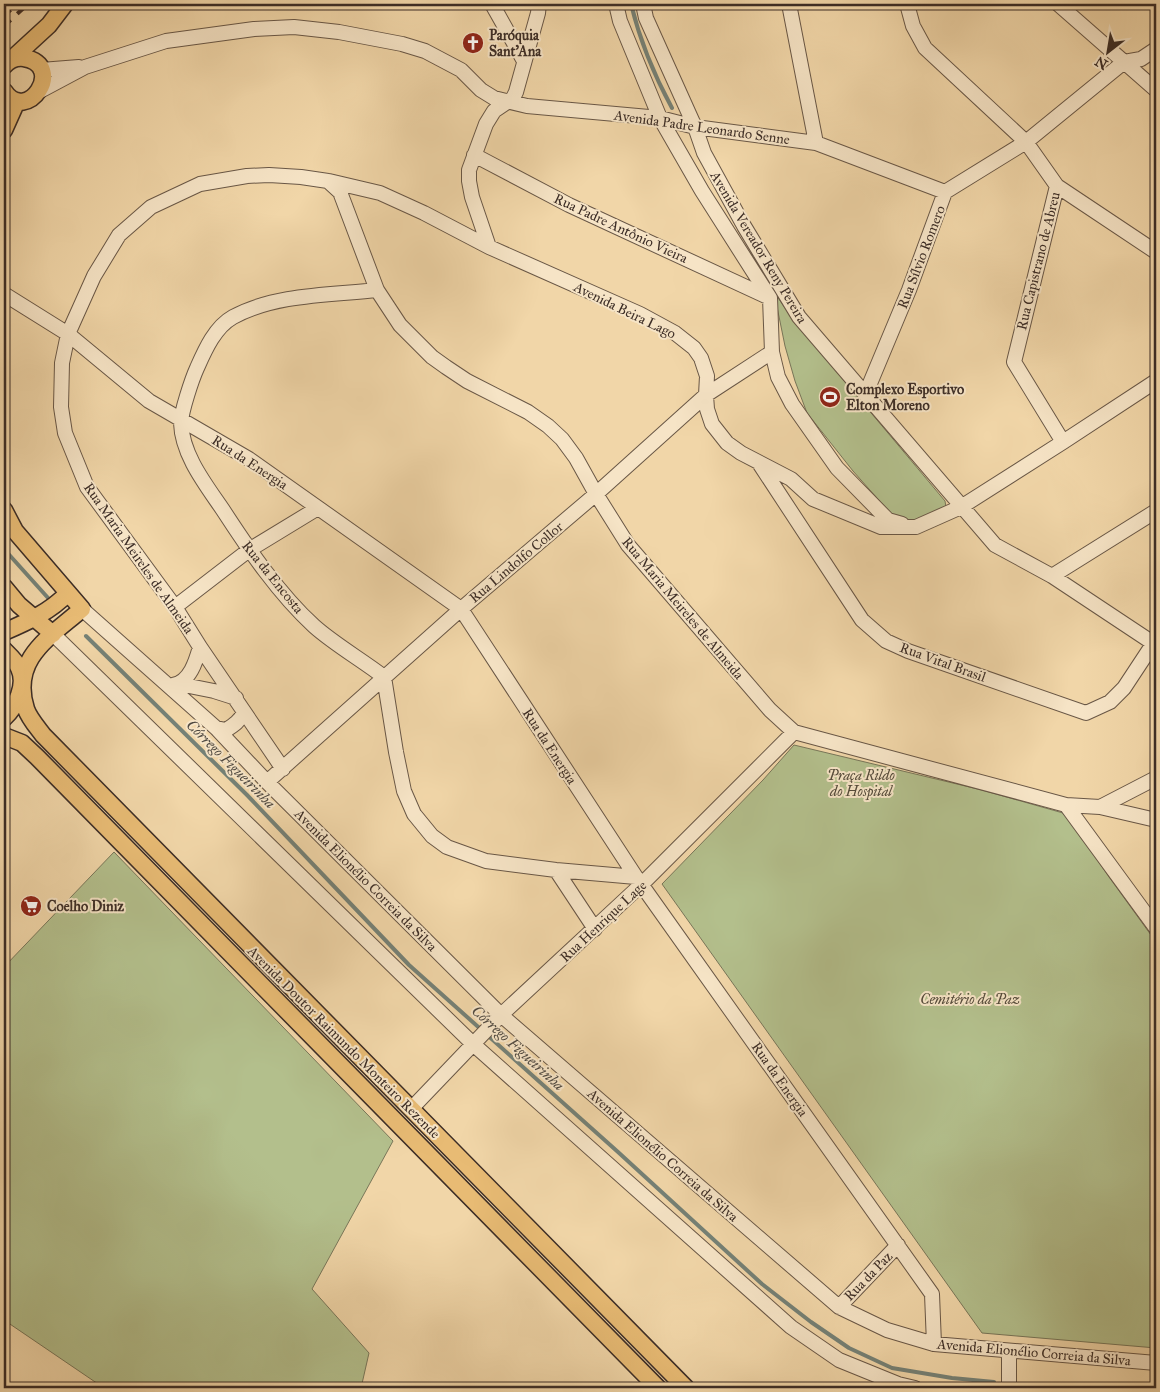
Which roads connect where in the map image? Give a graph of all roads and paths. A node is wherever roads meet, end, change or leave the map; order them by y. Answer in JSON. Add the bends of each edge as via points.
{"nodes":[{"id":1,"x":65,"y":4,"type":"edge"},
{"id":2,"x":492,"y":4,"type":"edge"},
{"id":3,"x":539,"y":4,"type":"edge"},
{"id":4,"x":616,"y":4,"type":"edge"},
{"id":5,"x":643,"y":4,"type":"edge"},
{"id":6,"x":790,"y":4,"type":"edge"},
{"id":7,"x":907,"y":4,"type":"edge"},
{"id":8,"x":1058,"y":4,"type":"edge"},
{"id":9,"x":50,"y":25,"type":"junction"},
{"id":10,"x":1156,"y":49,"type":"edge"},
{"id":11,"x":524,"y":61,"type":"junction"},
{"id":12,"x":1124,"y":62,"type":"junction"},
{"id":13,"x":8,"y":63,"type":"edge"},
{"id":14,"x":38,"y":66,"type":"junction"},
{"id":15,"x":85,"y":67,"type":"junction"},
{"id":16,"x":1156,"y":90,"type":"edge"},
{"id":17,"x":40,"y":91,"type":"junction"},
{"id":18,"x":10,"y":96,"type":"edge"},
{"id":19,"x":508,"y":102,"type":"junction"},
{"id":20,"x":660,"y":118,"type":"junction"},
{"id":21,"x":695,"y":127,"type":"junction"},
{"id":22,"x":4,"y":130,"type":"edge"},
{"id":23,"x":816,"y":142,"type":"junction"},
{"id":24,"x":1026,"y":142,"type":"junction"},
{"id":25,"x":474,"y":156,"type":"junction"},
{"id":26,"x":328,"y":181,"type":"junction"},
{"id":27,"x":1057,"y":186,"type":"junction"},
{"id":28,"x":945,"y":192,"type":"junction"},
{"id":29,"x":489,"y":247,"type":"junction"},
{"id":30,"x":1156,"y":252,"type":"edge"},
{"id":31,"x":377,"y":290,"type":"junction"},
{"id":32,"x":4,"y":294,"type":"edge"},
{"id":33,"x":770,"y":298,"type":"junction"},
{"id":34,"x":68,"y":334,"type":"junction"},
{"id":35,"x":772,"y":352,"type":"junction"},
{"id":36,"x":1156,"y":380,"type":"edge"},
{"id":37,"x":866,"y":393,"type":"junction"},
{"id":38,"x":706,"y":395,"type":"junction"},
{"id":39,"x":181,"y":421,"type":"junction"},
{"id":40,"x":1063,"y":442,"type":"junction"},
{"id":41,"x":758,"y":463,"type":"junction"},
{"id":42,"x":596,"y":494,"type":"junction"},
{"id":43,"x":961,"y":507,"type":"junction"},
{"id":44,"x":318,"y":508,"type":"junction"},
{"id":45,"x":4,"y":510,"type":"edge"},
{"id":46,"x":1156,"y":511,"type":"edge"},
{"id":47,"x":916,"y":527,"type":"junction"},
{"id":48,"x":249,"y":550,"type":"junction"},
{"id":49,"x":1052,"y":576,"type":"junction"},
{"id":50,"x":4,"y":587,"type":"edge"},
{"id":51,"x":68,"y":594,"type":"junction"},
{"id":52,"x":175,"y":607,"type":"junction"},
{"id":53,"x":82,"y":609,"type":"junction"},
{"id":54,"x":460,"y":610,"type":"junction"},
{"id":55,"x":33,"y":618,"type":"junction"},
{"id":56,"x":4,"y":632,"type":"edge"},
{"id":57,"x":53,"y":634,"type":"junction"},
{"id":58,"x":1155,"y":645,"type":"edge"},
{"id":59,"x":200,"y":647,"type":"junction"},
{"id":60,"x":4,"y":650,"type":"edge"},
{"id":61,"x":384,"y":677,"type":"junction"},
{"id":62,"x":22,"y":684,"type":"junction"},
{"id":63,"x":173,"y":685,"type":"junction"},
{"id":64,"x":236,"y":698,"type":"junction"},
{"id":65,"x":244,"y":712,"type":"junction"},
{"id":66,"x":4,"y":718,"type":"edge"},
{"id":67,"x":216,"y":728,"type":"junction"},
{"id":68,"x":794,"y":732,"type":"junction"},
{"id":69,"x":4,"y":736,"type":"edge"},
{"id":70,"x":283,"y":769,"type":"junction"},
{"id":71,"x":1156,"y":778,"type":"edge"},
{"id":72,"x":267,"y":782,"type":"junction"},
{"id":73,"x":1066,"y":805,"type":"junction"},
{"id":74,"x":1100,"y":807,"type":"junction"},
{"id":75,"x":1156,"y":820,"type":"edge"},
{"id":76,"x":556,"y":870,"type":"junction"},
{"id":77,"x":639,"y":881,"type":"junction"},
{"id":78,"x":1156,"y":928,"type":"edge"},
{"id":79,"x":595,"y":929,"type":"junction"},
{"id":80,"x":501,"y":1015,"type":"junction"},
{"id":81,"x":473,"y":1044,"type":"junction"},
{"id":82,"x":410,"y":1109,"type":"junction"},
{"id":83,"x":898,"y":1245,"type":"junction"},
{"id":84,"x":839,"y":1307,"type":"junction"},
{"id":85,"x":934,"y":1344,"type":"junction"},
{"id":86,"x":1009,"y":1351,"type":"junction"},
{"id":87,"x":1156,"y":1363,"type":"edge"},
{"id":88,"x":658,"y":1388,"type":"edge"},
{"id":89,"x":686,"y":1388,"type":"edge"},
{"id":90,"x":915,"y":1388,"type":"edge"},
{"id":91,"x":1009,"y":1388,"type":"edge"}],
"edges":[{"from":1,"to":9,"type":"main road"},
{"from":2,"to":11,"type":"street"},
{"from":3,"to":11,"type":"street"},
{"from":4,"to":20,"type":"street","name":"Avenida Vereador Reny Pereira"},
{"from":5,"to":21,"type":"street","name":"Avenida Vereador Reny Pereira","via":[[646,18]]},
{"from":6,"to":23,"type":"street"},
{"from":7,"to":24,"type":"street","name":"Rua Capistrano de Abreu","via":[[913,26],[925,48]]},
{"from":8,"to":12,"type":"street"},
{"from":9,"to":13,"type":"main road"},
{"from":9,"to":14,"type":"main road"},
{"from":10,"to":12,"type":"street","name":"Rua Sílvio Romero","via":[[1142,59]]},
{"from":11,"to":19,"type":"street","via":[[516,92]]},
{"from":12,"to":16,"type":"street"},
{"from":12,"to":24,"type":"street","name":"Rua Sílvio Romero"},
{"from":13,"to":14,"type":"main road","via":[[20,57]]},
{"from":14,"to":15,"type":"street","name":"Avenida Padre Leonardo Senne"},
{"from":14,"to":17,"type":"main road","via":[[43,84]]},
{"from":15,"to":17,"type":"street","name":"Avenida Padre Leonardo Senne"},
{"from":15,"to":19,"type":"street","name":"Avenida Padre Leonardo Senne","via":[[166,41],[254,29],[304,27],[425,51],[461,70],[494,98]]},
{"from":17,"to":18,"type":"main road","via":[[30,100]]},
{"from":18,"to":22,"type":"main road"},
{"from":19,"to":20,"type":"street","name":"Avenida Padre Leonardo Senne"},
{"from":19,"to":25,"type":"street","via":[[490,117]]},
{"from":20,"to":21,"type":"street","name":"Avenida Padre Leonardo Senne"},
{"from":20,"to":33,"type":"street","name":"Avenida Vereador Reny Pereira"},
{"from":21,"to":23,"type":"street","name":"Avenida Padre Leonardo Senne"},
{"from":21,"to":37,"type":"street","name":"Avenida Vereador Reny Pereira","via":[[704,153],[724,190],[799,317]]},
{"from":23,"to":28,"type":"street","name":"Avenida Padre Leonardo Senne"},
{"from":24,"to":27,"type":"street","name":"Rua Capistrano de Abreu"},
{"from":24,"to":28,"type":"street","name":"Rua Sílvio Romero"},
{"from":25,"to":29,"type":"street","via":[[469,181]]},
{"from":25,"to":33,"type":"street","name":"Rua Padre Antônio Vieira","via":[[569,205]]},
{"from":26,"to":29,"type":"street","name":"Avenida Beira Lago","via":[[380,193]]},
{"from":26,"to":31,"type":"street","name":"Rua Maria Meireles de Almeida","via":[[340,192]]},
{"from":26,"to":34,"type":"street","name":"Rua Maria Meireles de Almeida","via":[[269,175],[226,178],[200,184],[151,207],[119,235],[94,276]]},
{"from":27,"to":30,"type":"street"},
{"from":27,"to":40,"type":"street","name":"Rua Capistrano de Abreu","via":[[1014,362]]},
{"from":28,"to":37,"type":"street","name":"Rua Sílvio Romero"},
{"from":29,"to":38,"type":"street","name":"Avenida Beira Lago","via":[[640,314],[675,333],[701,358],[707,376]]},
{"from":31,"to":39,"type":"street","name":"Rua da Encosta","via":[[281,301],[232,318],[207,346],[194,375]]},
{"from":31,"to":42,"type":"street","name":"Rua Maria Meireles de Almeida","via":[[400,324],[432,356],[467,381],[528,412],[562,439]]},
{"from":32,"to":34,"type":"street","name":"Rua da Energia"},
{"from":33,"to":35,"type":"street","name":"Avenida Vereador Reny Pereira"},
{"from":34,"to":39,"type":"street","name":"Rua da Energia","via":[[149,402]]},
{"from":34,"to":52,"type":"street","name":"Rua Maria Meireles de Almeida","via":[[60,382],[65,433],[71,450],[87,486]]},
{"from":35,"to":38,"type":"street","name":"Rua Lindolfo Collor"},
{"from":35,"to":47,"type":"street","name":"Avenida Vereador Reny Pereira","via":[[778,377],[792,404],[837,468],[888,520]]},
{"from":36,"to":40,"type":"street","name":"Avenida Beira Lago"},
{"from":37,"to":43,"type":"street","name":"Avenida Vereador Reny Pereira"},
{"from":38,"to":41,"type":"street","name":"Avenida Beira Lago","via":[[707,409],[719,435]]},
{"from":38,"to":42,"type":"street","name":"Rua Lindolfo Collor"},
{"from":39,"to":44,"type":"street","name":"Rua da Energia","via":[[249,459]]},
{"from":39,"to":48,"type":"street","name":"Rua da Encosta","via":[[183,437],[200,476]]},
{"from":40,"to":43,"type":"street","name":"Avenida Beira Lago"},
{"from":41,"to":47,"type":"street","name":"Avenida Beira Lago","via":[[790,480],[813,499],[882,527]]},
{"from":41,"to":58,"type":"street","name":"Rua Vital Brasil","via":[[862,620],[886,641],[901,648],[1086,713],[1110,702]]},
{"from":42,"to":54,"type":"street","name":"Rua Lindolfo Collor"},
{"from":42,"to":68,"type":"street","name":"Rua Maria Meireles de Almeida","via":[[628,545],[770,710]]},
{"from":43,"to":47,"type":"street","name":"Avenida Beira Lago"},
{"from":43,"to":49,"type":"street","name":"Avenida Vereador Reny Pereira","via":[[995,545]]},
{"from":44,"to":48,"type":"street"},
{"from":44,"to":54,"type":"street","name":"Rua da Energia"},
{"from":45,"to":51,"type":"main road","via":[[15,530]]},
{"from":46,"to":49,"type":"street"},
{"from":48,"to":52,"type":"street"},
{"from":48,"to":61,"type":"street","name":"Rua da Encosta","via":[[314,626]]},
{"from":49,"to":58,"type":"street","name":"Avenida Vereador Reny Pereira"},
{"from":50,"to":55,"type":"main road"},
{"from":51,"to":53,"type":"main road"},
{"from":51,"to":55,"type":"main road"},
{"from":52,"to":59,"type":"street","name":"Rua Maria Meireles de Almeida"},
{"from":53,"to":57,"type":"main road"},
{"from":53,"to":63,"type":"street","name":"Avenida Elionélio Correia da Silva"},
{"from":54,"to":61,"type":"street","name":"Rua Lindolfo Collor"},
{"from":54,"to":77,"type":"street","name":"Rua da Energia"},
{"from":55,"to":56,"type":"main road"},
{"from":55,"to":57,"type":"main road"},
{"from":57,"to":62,"type":"main road","via":[[30,658]]},
{"from":57,"to":81,"type":"street"},
{"from":59,"to":63,"type":"street","via":[[192,669]]},
{"from":59,"to":64,"type":"street","name":"Rua Maria Meireles de Almeida"},
{"from":60,"to":62,"type":"main road","via":[[20,669]]},
{"from":61,"to":70,"type":"street","name":"Rua Lindolfo Collor"},
{"from":61,"to":76,"type":"street","via":[[404,791],[414,814],[426,830],[447,847],[469,856]]},
{"from":62,"to":66,"type":"main road","via":[[16,702]]},
{"from":62,"to":82,"type":"main road","name":"Avenida Doutor Raimundo Monteiro Rezende","via":[[26,710],[53,747]]},
{"from":63,"to":64,"type":"street"},
{"from":63,"to":67,"type":"street","name":"Avenida Elionélio Correia da Silva"},
{"from":64,"to":65,"type":"street","name":"Rua Maria Meireles de Almeida"},
{"from":65,"to":67,"type":"street","via":[[240,720],[226,730]]},
{"from":65,"to":70,"type":"street","name":"Rua Maria Meireles de Almeida"},
{"from":67,"to":72,"type":"street","name":"Avenida Elionélio Correia da Silva"},
{"from":68,"to":73,"type":"street","name":"Rua Maria Meireles de Almeida"},
{"from":68,"to":77,"type":"street","name":"Rua Henrique Lage"},
{"from":69,"to":88,"type":"main road","name":"Avenida Doutor Raimundo Monteiro Rezende","via":[[22,743],[33,753]]},
{"from":70,"to":72,"type":"street","name":"Rua Lindolfo Collor"},
{"from":71,"to":74,"type":"street"},
{"from":72,"to":80,"type":"street","name":"Avenida Elionélio Correia da Silva"},
{"from":73,"to":74,"type":"street","name":"Rua Maria Meireles de Almeida"},
{"from":73,"to":78,"type":"street"},
{"from":74,"to":75,"type":"street","name":"Rua Maria Meireles de Almeida"},
{"from":76,"to":77,"type":"street"},
{"from":76,"to":79,"type":"street"},
{"from":77,"to":79,"type":"street","name":"Rua Henrique Lage"},
{"from":77,"to":83,"type":"street","name":"Rua da Energia"},
{"from":79,"to":80,"type":"street","name":"Rua Henrique Lage"},
{"from":80,"to":81,"type":"street","name":"Rua Henrique Lage"},
{"from":80,"to":84,"type":"street","name":"Avenida Elionélio Correia da Silva"},
{"from":81,"to":82,"type":"street","name":"Rua Henrique Lage"},
{"from":81,"to":90,"type":"street","via":[[792,1327],[839,1360]]},
{"from":82,"to":89,"type":"main road","name":"Avenida Doutor Raimundo Monteiro Rezende"},
{"from":83,"to":84,"type":"street","name":"Rua da Paz"},
{"from":83,"to":85,"type":"street","name":"Rua da Energia","via":[[932,1294]]},
{"from":84,"to":85,"type":"street","name":"Avenida Elionélio Correia da Silva","via":[[887,1330]]},
{"from":85,"to":86,"type":"street","name":"Avenida Elionélio Correia da Silva"},
{"from":86,"to":87,"type":"street","name":"Avenida Elionélio Correia da Silva"},
{"from":86,"to":91,"type":"street"}]}
